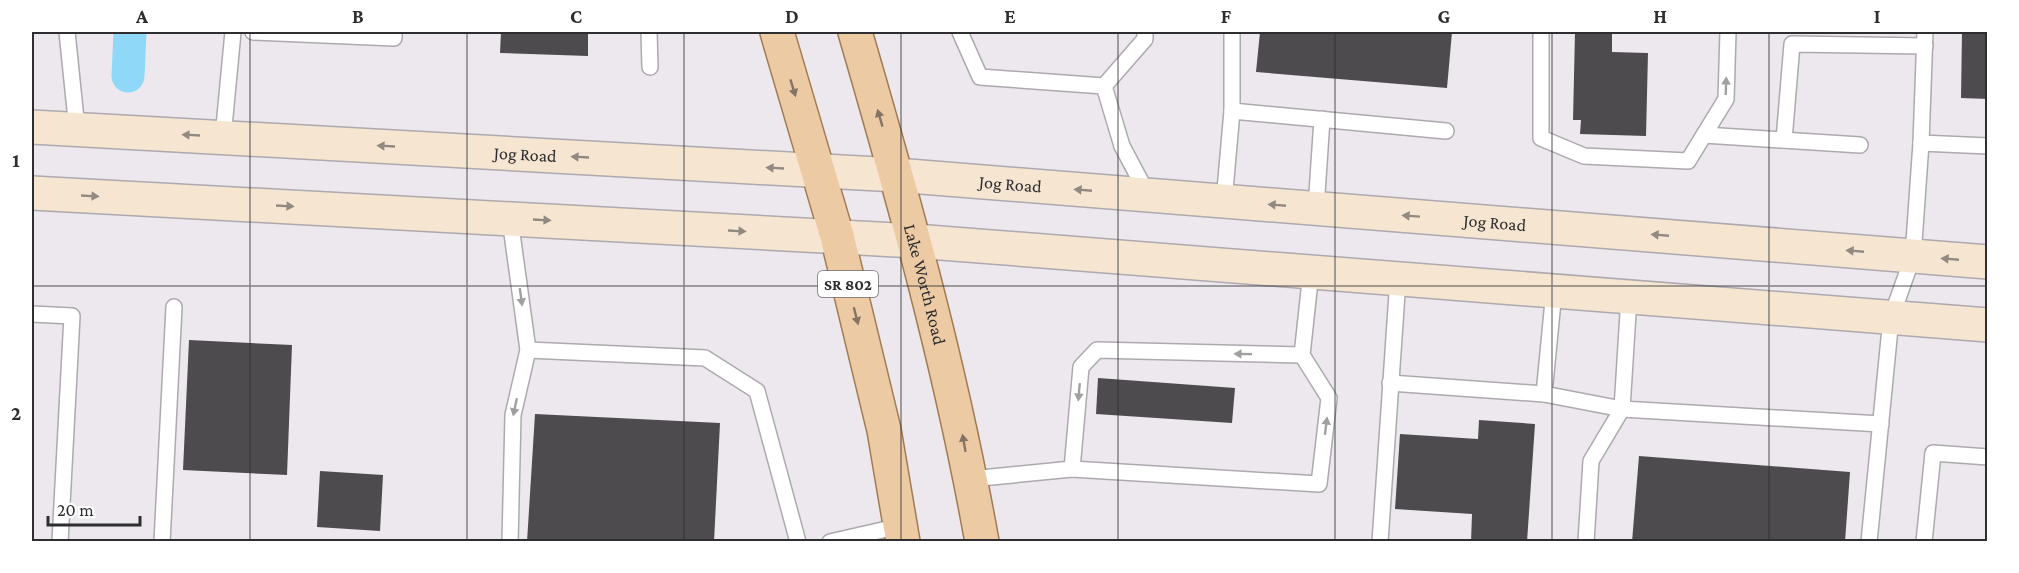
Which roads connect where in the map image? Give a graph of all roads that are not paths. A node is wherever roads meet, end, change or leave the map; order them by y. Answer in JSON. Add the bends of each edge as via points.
{"nodes":[{"id":1,"x":67,"y":32,"type":"edge"},
{"id":2,"x":233,"y":32,"type":"edge"},
{"id":3,"x":253,"y":32,"type":"edge"},
{"id":4,"x":394,"y":32,"type":"edge"},
{"id":5,"x":650,"y":32,"type":"edge"},
{"id":6,"x":777,"y":32,"type":"edge"},
{"id":7,"x":855,"y":32,"type":"edge"},
{"id":8,"x":960,"y":32,"type":"edge"},
{"id":9,"x":1145,"y":32,"type":"edge"},
{"id":10,"x":1232,"y":32,"type":"edge"},
{"id":11,"x":1541,"y":32,"type":"edge"},
{"id":12,"x":1728,"y":32,"type":"edge"},
{"id":13,"x":1925,"y":39,"type":"edge"},
{"id":14,"x":650,"y":67,"type":"dead end"},
{"id":15,"x":1104,"y":86,"type":"junction"},
{"id":16,"x":1232,"y":111,"type":"junction"},
{"id":17,"x":1322,"y":119,"type":"junction"},
{"id":18,"x":32,"y":127,"type":"edge"},
{"id":19,"x":77,"y":129,"type":"junction"},
{"id":20,"x":1446,"y":131,"type":"dead end"},
{"id":21,"x":1704,"y":135,"type":"junction"},
{"id":22,"x":223,"y":137,"type":"junction"},
{"id":23,"x":1784,"y":141,"type":"junction"},
{"id":24,"x":1921,"y":143,"type":"junction"},
{"id":25,"x":1860,"y":146,"type":"dead end"},
{"id":26,"x":1988,"y":146,"type":"edge"},
{"id":27,"x":818,"y":170,"type":"junction"},
{"id":28,"x":896,"y":175,"type":"junction"},
{"id":29,"x":32,"y":193,"type":"edge"},
{"id":30,"x":1148,"y":195,"type":"junction"},
{"id":31,"x":1224,"y":201,"type":"junction"},
{"id":32,"x":1316,"y":208,"type":"junction"},
{"id":33,"x":510,"y":219,"type":"junction"},
{"id":34,"x":837,"y":236,"type":"junction"},
{"id":35,"x":915,"y":241,"type":"junction"},
{"id":36,"x":1913,"y":256,"type":"junction"},
{"id":37,"x":1988,"y":262,"type":"edge"},
{"id":38,"x":1311,"y":272,"type":"junction"},
{"id":39,"x":1398,"y":279,"type":"junction"},
{"id":40,"x":1554,"y":291,"type":"junction"},
{"id":41,"x":1629,"y":297,"type":"junction"},
{"id":42,"x":174,"y":307,"type":"dead end"},
{"id":43,"x":37,"y":315,"type":"edge"},
{"id":44,"x":1891,"y":318,"type":"junction"},
{"id":45,"x":1988,"y":326,"type":"edge"},
{"id":46,"x":528,"y":350,"type":"junction"},
{"id":47,"x":1302,"y":355,"type":"junction"},
{"id":48,"x":1390,"y":383,"type":"junction"},
{"id":49,"x":1544,"y":394,"type":"junction"},
{"id":50,"x":1622,"y":409,"type":"junction"},
{"id":51,"x":1881,"y":424,"type":"junction"},
{"id":52,"x":1988,"y":457,"type":"edge"},
{"id":53,"x":1072,"y":469,"type":"junction"},
{"id":54,"x":971,"y":479,"type":"junction"},
{"id":55,"x":902,"y":534,"type":"edge"},
{"id":56,"x":60,"y":542,"type":"edge"},
{"id":57,"x":162,"y":542,"type":"edge"},
{"id":58,"x":510,"y":542,"type":"edge"},
{"id":59,"x":798,"y":542,"type":"edge"},
{"id":60,"x":830,"y":542,"type":"edge"},
{"id":61,"x":982,"y":542,"type":"edge"},
{"id":62,"x":1380,"y":542,"type":"edge"},
{"id":63,"x":1586,"y":542,"type":"edge"},
{"id":64,"x":1869,"y":542,"type":"edge"},
{"id":65,"x":1924,"y":542,"type":"edge"}],
"edges":[{"from":1,"to":19,"type":"lane"},
{"from":2,"to":22,"type":"lane"},
{"from":3,"to":4,"type":"lane","via":[[394,38]]},
{"from":5,"to":14,"type":"lane"},
{"from":6,"to":27,"type":"main road","number":"SR 802","one_way":true},
{"from":28,"to":7,"type":"main road","name":"Lake Worth Road","one_way":true},
{"from":8,"to":15,"type":"lane","via":[[980,77]]},
{"from":9,"to":15,"type":"lane","via":[[1145,39]]},
{"from":10,"to":16,"type":"lane"},
{"from":11,"to":21,"type":"lane","via":[[1541,138],[1584,156],[1688,161]]},
{"from":21,"to":12,"type":"lane","one_way":true,"via":[[1726,99]]},
{"from":13,"to":23,"type":"lane","via":[[1792,44]]},
{"from":13,"to":24,"type":"lane"},
{"from":15,"to":30,"type":"lane","via":[[1122,146]]},
{"from":16,"to":17,"type":"lane"},
{"from":16,"to":31,"type":"lane"},
{"from":17,"to":20,"type":"lane"},
{"from":17,"to":32,"type":"lane"},
{"from":18,"to":19,"type":"main road","name":"Jog Road"},
{"from":22,"to":19,"type":"main road","name":"Jog Road","one_way":true},
{"from":21,"to":23,"type":"lane"},
{"from":27,"to":22,"type":"main road","name":"Jog Road","one_way":true},
{"from":23,"to":25,"type":"lane"},
{"from":24,"to":26,"type":"lane"},
{"from":24,"to":36,"type":"lane"},
{"from":27,"to":28,"type":"main road","name":"Jog Road"},
{"from":27,"to":34,"type":"main road","number":"SR 802"},
{"from":30,"to":28,"type":"main road","name":"Jog Road","one_way":true},
{"from":28,"to":35,"type":"main road","name":"Lake Worth Road"},
{"from":29,"to":33,"type":"main road","one_way":true},
{"from":30,"to":31,"type":"main road","name":"Jog Road"},
{"from":32,"to":31,"type":"main road","name":"Jog Road","one_way":true},
{"from":36,"to":32,"type":"main road","name":"Jog Road","one_way":true},
{"from":33,"to":34,"type":"main road","one_way":true},
{"from":33,"to":46,"type":"lane","one_way":true},
{"from":34,"to":35,"type":"main road"},
{"from":34,"to":55,"type":"main road","number":"SR 802","one_way":true,"via":[[884,430]]},
{"from":35,"to":38,"type":"main road"},
{"from":54,"to":35,"type":"main road","name":"Lake Worth Road","one_way":true},
{"from":37,"to":36,"type":"main road","name":"Jog Road","one_way":true},
{"from":36,"to":44,"type":"lane"},
{"from":38,"to":39,"type":"main road"},
{"from":38,"to":47,"type":"lane"},
{"from":39,"to":40,"type":"main road"},
{"from":39,"to":48,"type":"lane"},
{"from":40,"to":41,"type":"main road"},
{"from":40,"to":49,"type":"lane"},
{"from":41,"to":44,"type":"main road"},
{"from":41,"to":50,"type":"lane"},
{"from":42,"to":57,"type":"lane"},
{"from":43,"to":56,"type":"lane","via":[[72,316]]},
{"from":44,"to":45,"type":"main road"},
{"from":44,"to":51,"type":"lane"},
{"from":46,"to":58,"type":"lane","one_way":true,"via":[[513,415]]},
{"from":46,"to":59,"type":"lane","via":[[705,358],[757,391]]},
{"from":47,"to":53,"type":"lane","one_way":true,"via":[[1096,350],[1081,367]]},
{"from":53,"to":47,"type":"lane","one_way":true,"via":[[1319,484],[1329,398]]},
{"from":48,"to":49,"type":"lane"},
{"from":48,"to":62,"type":"lane"},
{"from":49,"to":50,"type":"lane"},
{"from":50,"to":51,"type":"lane"},
{"from":50,"to":63,"type":"lane","via":[[1591,461]]},
{"from":51,"to":64,"type":"lane"},
{"from":52,"to":65,"type":"lane","via":[[1933,453]]},
{"from":53,"to":54,"type":"lane"},
{"from":54,"to":61,"type":"main road","name":"Lake Worth Road"},
{"from":55,"to":60,"type":"lane"}]}
